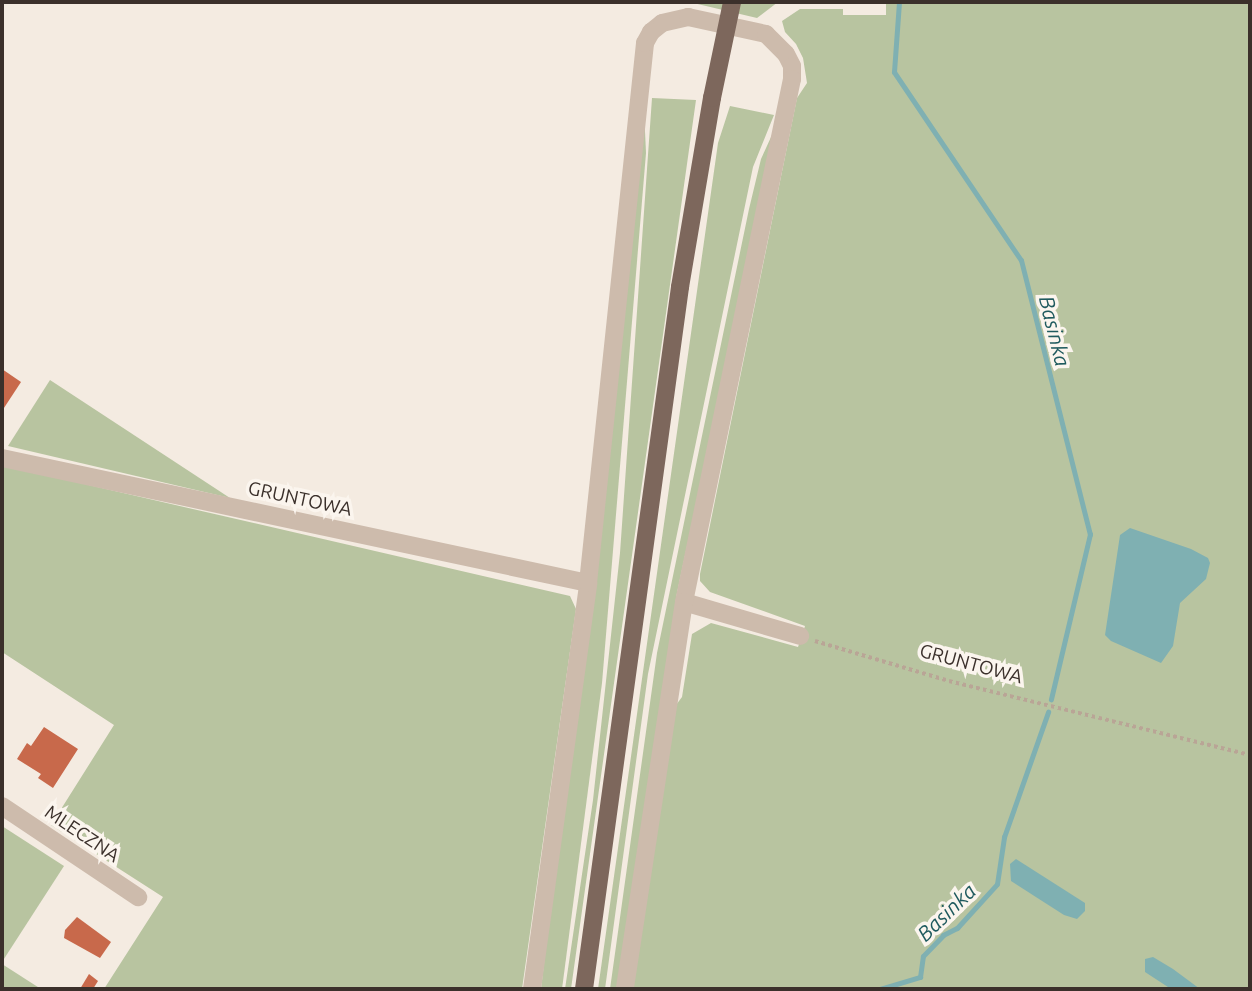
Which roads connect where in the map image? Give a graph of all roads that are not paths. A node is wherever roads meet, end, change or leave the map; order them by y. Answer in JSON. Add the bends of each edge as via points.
{"nodes":[{"id":1,"x":732,"y":2,"type":"edge"},
{"id":2,"x":2,"y":458,"type":"edge"},
{"id":3,"x":588,"y":583,"type":"junction"},
{"id":4,"x":684,"y":602,"type":"junction"},
{"id":5,"x":800,"y":636,"type":"road end"},
{"id":6,"x":2,"y":806,"type":"edge"},
{"id":7,"x":138,"y":897,"type":"dead end"},
{"id":8,"x":532,"y":989,"type":"edge"},
{"id":9,"x":584,"y":989,"type":"edge"},
{"id":10,"x":625,"y":989,"type":"edge"}],
"edges":[{"from":1,"to":9,"type":"main road","bridge":true,"via":[[680,287]]},
{"from":2,"to":3,"type":"street","name":"GRUNTOWA"},
{"from":3,"to":4,"type":"street","via":[[645,43],[662,23],[688,17],[766,34],[786,54],[792,79]]},
{"from":3,"to":8,"type":"street"},
{"from":4,"to":5,"type":"street"},
{"from":4,"to":10,"type":"street"},
{"from":6,"to":7,"type":"street","name":"MLECZNA"}]}
